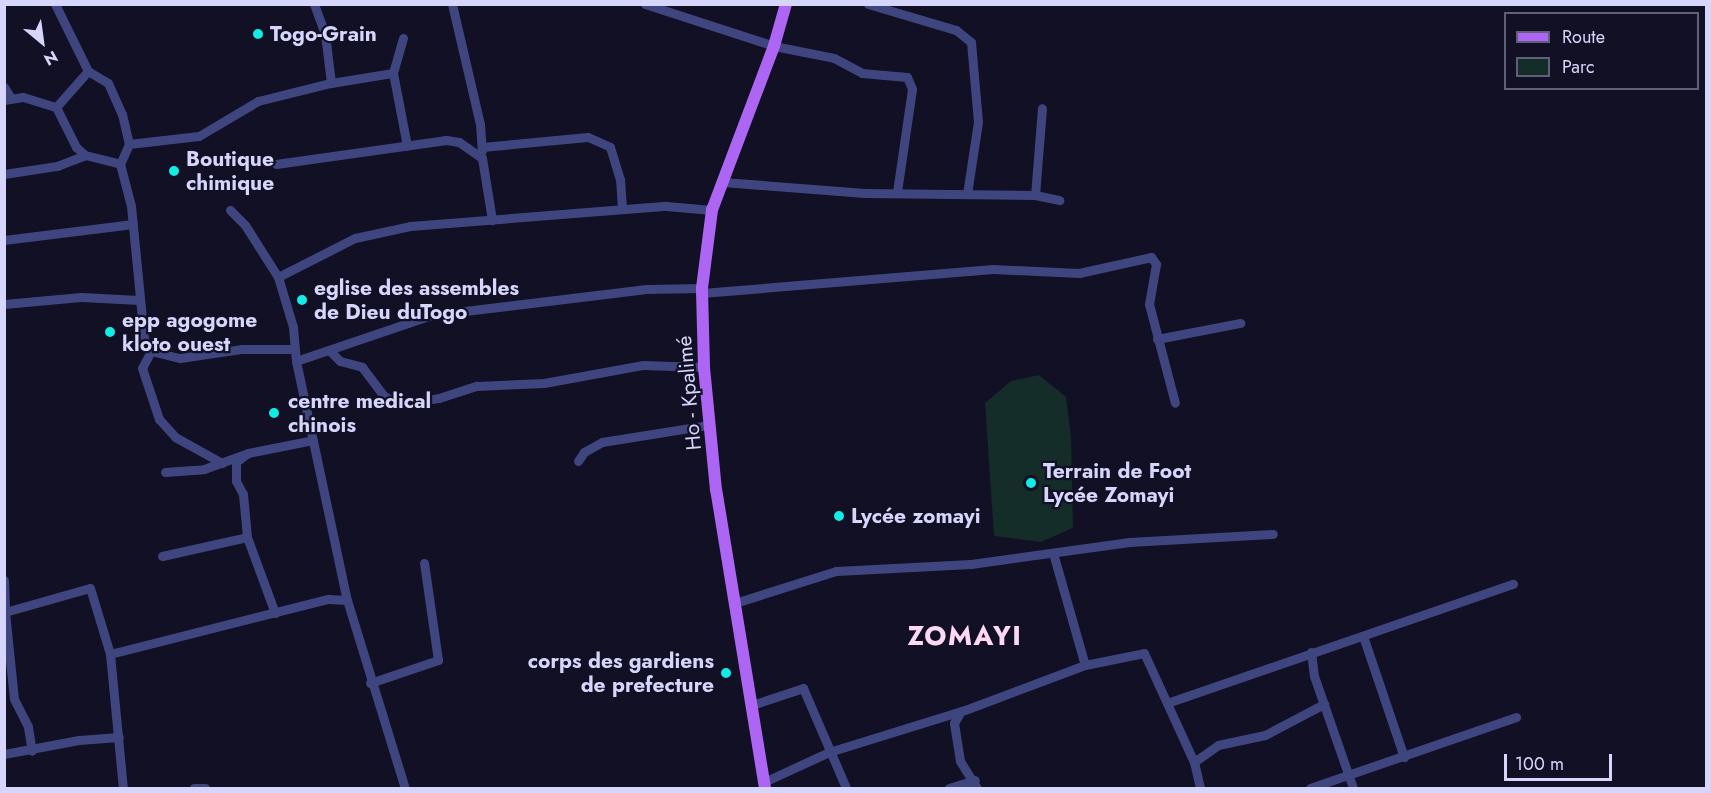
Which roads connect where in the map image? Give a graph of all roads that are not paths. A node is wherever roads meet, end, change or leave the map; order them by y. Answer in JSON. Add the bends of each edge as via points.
{"nodes":[{"id":1,"x":55,"y":4,"type":"edge"},
{"id":2,"x":314,"y":4,"type":"edge"},
{"id":3,"x":452,"y":4,"type":"edge"},
{"id":4,"x":645,"y":4,"type":"edge"},
{"id":5,"x":786,"y":4,"type":"edge"},
{"id":6,"x":868,"y":4,"type":"edge"},
{"id":7,"x":403,"y":38,"type":"dead end"},
{"id":8,"x":774,"y":46,"type":"junction"},
{"id":9,"x":88,"y":70,"type":"junction"},
{"id":10,"x":393,"y":73,"type":"junction"},
{"id":11,"x":331,"y":82,"type":"junction"},
{"id":12,"x":4,"y":87,"type":"edge"},
{"id":13,"x":8,"y":99,"type":"edge"},
{"id":14,"x":56,"y":107,"type":"junction"},
{"id":15,"x":1042,"y":108,"type":"dead end"},
{"id":16,"x":129,"y":144,"type":"junction"},
{"id":17,"x":407,"y":146,"type":"junction"},
{"id":18,"x":482,"y":147,"type":"junction"},
{"id":19,"x":85,"y":155,"type":"junction"},
{"id":20,"x":482,"y":158,"type":"junction"},
{"id":21,"x":120,"y":164,"type":"junction"},
{"id":22,"x":276,"y":164,"type":"dead end"},
{"id":23,"x":4,"y":174,"type":"edge"},
{"id":24,"x":723,"y":182,"type":"junction"},
{"id":25,"x":897,"y":192,"type":"junction"},
{"id":26,"x":967,"y":194,"type":"junction"},
{"id":27,"x":1035,"y":195,"type":"junction"},
{"id":28,"x":1059,"y":200,"type":"dead end"},
{"id":29,"x":622,"y":209,"type":"junction"},
{"id":30,"x":230,"y":210,"type":"dead end"},
{"id":31,"x":712,"y":210,"type":"junction"},
{"id":32,"x":492,"y":220,"type":"junction"},
{"id":33,"x":133,"y":224,"type":"junction"},
{"id":34,"x":4,"y":240,"type":"edge"},
{"id":35,"x":278,"y":277,"type":"junction"},
{"id":36,"x":702,"y":290,"type":"junction"},
{"id":37,"x":139,"y":300,"type":"junction"},
{"id":38,"x":4,"y":304,"type":"edge"},
{"id":39,"x":1240,"y":323,"type":"dead end"},
{"id":40,"x":1157,"y":339,"type":"junction"},
{"id":41,"x":293,"y":349,"type":"junction"},
{"id":42,"x":329,"y":350,"type":"junction"},
{"id":43,"x":151,"y":351,"type":"junction"},
{"id":44,"x":296,"y":361,"type":"junction"},
{"id":45,"x":704,"y":367,"type":"junction"},
{"id":46,"x":1175,"y":403,"type":"dead end"},
{"id":47,"x":708,"y":425,"type":"junction"},
{"id":48,"x":312,"y":440,"type":"junction"},
{"id":49,"x":248,"y":453,"type":"junction"},
{"id":50,"x":578,"y":461,"type":"dead end"},
{"id":51,"x":222,"y":463,"type":"junction"},
{"id":52,"x":165,"y":472,"type":"dead end"},
{"id":53,"x":1273,"y":534,"type":"dead end"},
{"id":54,"x":247,"y":537,"type":"junction"},
{"id":55,"x":1053,"y":553,"type":"junction"},
{"id":56,"x":162,"y":556,"type":"dead end"},
{"id":57,"x":424,"y":563,"type":"dead end"},
{"id":58,"x":4,"y":580,"type":"edge"},
{"id":59,"x":1513,"y":584,"type":"dead end"},
{"id":60,"x":346,"y":600,"type":"junction"},
{"id":61,"x":735,"y":603,"type":"junction"},
{"id":62,"x":4,"y":612,"type":"edge"},
{"id":63,"x":275,"y":613,"type":"junction"},
{"id":64,"x":1363,"y":636,"type":"junction"},
{"id":65,"x":1311,"y":652,"type":"junction"},
{"id":66,"x":110,"y":654,"type":"junction"},
{"id":67,"x":1085,"y":665,"type":"junction"},
{"id":68,"x":370,"y":683,"type":"junction"},
{"id":69,"x":1167,"y":703,"type":"junction"},
{"id":70,"x":1324,"y":704,"type":"junction"},
{"id":71,"x":752,"y":705,"type":"junction"},
{"id":72,"x":961,"y":711,"type":"junction"},
{"id":73,"x":1516,"y":717,"type":"dead end"},
{"id":74,"x":119,"y":737,"type":"junction"},
{"id":75,"x":32,"y":751,"type":"junction"},
{"id":76,"x":829,"y":752,"type":"junction"},
{"id":77,"x":4,"y":754,"type":"edge"},
{"id":78,"x":1404,"y":757,"type":"junction"},
{"id":79,"x":1194,"y":762,"type":"junction"},
{"id":80,"x":1346,"y":774,"type":"junction"},
{"id":81,"x":976,"y":784,"type":"edge"},
{"id":82,"x":764,"y":785,"type":"edge"},
{"id":83,"x":123,"y":789,"type":"edge"},
{"id":84,"x":194,"y":789,"type":"edge"},
{"id":85,"x":205,"y":789,"type":"edge"},
{"id":86,"x":405,"y":789,"type":"edge"},
{"id":87,"x":846,"y":789,"type":"edge"},
{"id":88,"x":949,"y":789,"type":"edge"},
{"id":89,"x":1200,"y":789,"type":"edge"},
{"id":90,"x":1310,"y":789,"type":"edge"},
{"id":91,"x":1353,"y":789,"type":"edge"}],
"edges":[{"from":1,"to":9,"type":"street"},
{"from":2,"to":11,"type":"street","via":[[325,34]]},
{"from":3,"to":18,"type":"street"},
{"from":4,"to":8,"type":"street"},
{"from":5,"to":8,"type":"main road","name":"Ho - Kpalimé"},
{"from":6,"to":26,"type":"street","via":[[956,30],[971,42],[978,122]]},
{"from":7,"to":10,"type":"street"},
{"from":8,"to":24,"type":"main road","name":"Ho - Kpalimé"},
{"from":8,"to":25,"type":"street","via":[[834,58],[862,73],[901,75],[911,80]]},
{"from":9,"to":14,"type":"street"},
{"from":9,"to":16,"type":"street","via":[[113,90]]},
{"from":10,"to":11,"type":"street"},
{"from":10,"to":17,"type":"street"},
{"from":11,"to":16,"type":"street","via":[[258,101],[199,136]]},
{"from":12,"to":13,"type":"street"},
{"from":13,"to":14,"type":"street","via":[[23,97]]},
{"from":14,"to":19,"type":"street","via":[[76,147]]},
{"from":15,"to":27,"type":"street"},
{"from":16,"to":21,"type":"street"},
{"from":17,"to":20,"type":"street","via":[[459,142]]},
{"from":17,"to":22,"type":"street"},
{"from":18,"to":20,"type":"street"},
{"from":18,"to":29,"type":"street","via":[[588,137],[595,140],[610,147],[620,179]]},
{"from":19,"to":21,"type":"street"},
{"from":19,"to":23,"type":"street","via":[[57,166]]},
{"from":20,"to":32,"type":"street"},
{"from":21,"to":33,"type":"street"},
{"from":24,"to":25,"type":"street"},
{"from":24,"to":31,"type":"main road","name":"Ho - Kpalimé"},
{"from":25,"to":26,"type":"street"},
{"from":26,"to":27,"type":"street"},
{"from":27,"to":28,"type":"street"},
{"from":29,"to":31,"type":"street","via":[[666,206]]},
{"from":29,"to":32,"type":"street"},
{"from":30,"to":35,"type":"street","via":[[245,225]]},
{"from":31,"to":36,"type":"main road","name":"Ho - Kpalimé"},
{"from":32,"to":35,"type":"street","via":[[429,224],[364,235]]},
{"from":33,"to":34,"type":"street"},
{"from":33,"to":37,"type":"street"},
{"from":35,"to":41,"type":"street","via":[[293,327]]},
{"from":36,"to":40,"type":"street","via":[[993,269],[1079,273],[1151,257],[1156,264],[1149,304]]},
{"from":36,"to":42,"type":"street","via":[[646,289],[432,315]]},
{"from":36,"to":45,"type":"main road","name":"Ho - Kpalimé"},
{"from":37,"to":38,"type":"street","via":[[81,297]]},
{"from":37,"to":43,"type":"street","via":[[144,339]]},
{"from":39,"to":40,"type":"street"},
{"from":40,"to":46,"type":"street"},
{"from":41,"to":43,"type":"street","via":[[242,349],[180,358]]},
{"from":41,"to":44,"type":"street"},
{"from":42,"to":44,"type":"street"},
{"from":42,"to":45,"type":"street","via":[[340,360],[362,367],[384,396],[398,404],[439,398],[477,386],[544,383],[643,365]]},
{"from":43,"to":51,"type":"street","via":[[142,368],[159,419],[175,437]]},
{"from":44,"to":48,"type":"street"},
{"from":45,"to":47,"type":"main road","name":"Ho - Kpalimé"},
{"from":47,"to":50,"type":"street","via":[[602,442],[584,452]]},
{"from":47,"to":61,"type":"main road","name":"Ho - Kpalimé"},
{"from":48,"to":49,"type":"street"},
{"from":48,"to":60,"type":"street"},
{"from":49,"to":51,"type":"street"},
{"from":49,"to":54,"type":"street","via":[[236,462]]},
{"from":51,"to":52,"type":"street","via":[[204,469]]},
{"from":53,"to":55,"type":"street","via":[[1129,542]]},
{"from":54,"to":56,"type":"street"},
{"from":54,"to":63,"type":"street"},
{"from":55,"to":61,"type":"street","via":[[971,564],[836,571]]},
{"from":55,"to":67,"type":"street"},
{"from":57,"to":68,"type":"street","via":[[438,660]]},
{"from":58,"to":62,"type":"street"},
{"from":59,"to":64,"type":"street"},
{"from":60,"to":63,"type":"street","via":[[328,600]]},
{"from":60,"to":68,"type":"street"},
{"from":61,"to":71,"type":"main road","name":"Ho - Kpalimé"},
{"from":62,"to":66,"type":"street","via":[[86,586],[94,597]]},
{"from":62,"to":75,"type":"street","via":[[14,699],[28,727]]},
{"from":63,"to":66,"type":"street"},
{"from":64,"to":65,"type":"street"},
{"from":64,"to":78,"type":"street"},
{"from":65,"to":69,"type":"street"},
{"from":65,"to":70,"type":"street"},
{"from":66,"to":74,"type":"street"},
{"from":67,"to":69,"type":"street","via":[[1144,653]]},
{"from":67,"to":72,"type":"street"},
{"from":68,"to":86,"type":"street"},
{"from":69,"to":79,"type":"street"},
{"from":70,"to":79,"type":"street","via":[[1265,735],[1218,744]]},
{"from":70,"to":80,"type":"street"},
{"from":71,"to":76,"type":"street","via":[[803,688]]},
{"from":71,"to":82,"type":"main road","name":"Ho - Kpalimé"},
{"from":72,"to":76,"type":"street"},
{"from":72,"to":81,"type":"street","via":[[954,723],[960,761]]},
{"from":73,"to":78,"type":"street"},
{"from":74,"to":75,"type":"street","via":[[79,740]]},
{"from":74,"to":83,"type":"street"},
{"from":75,"to":77,"type":"street"},
{"from":76,"to":82,"type":"street"},
{"from":76,"to":87,"type":"street"},
{"from":78,"to":80,"type":"street"},
{"from":79,"to":89,"type":"street"},
{"from":80,"to":90,"type":"street"},
{"from":80,"to":91,"type":"street"},
{"from":81,"to":88,"type":"street"},
{"from":84,"to":85,"type":"street"}]}
